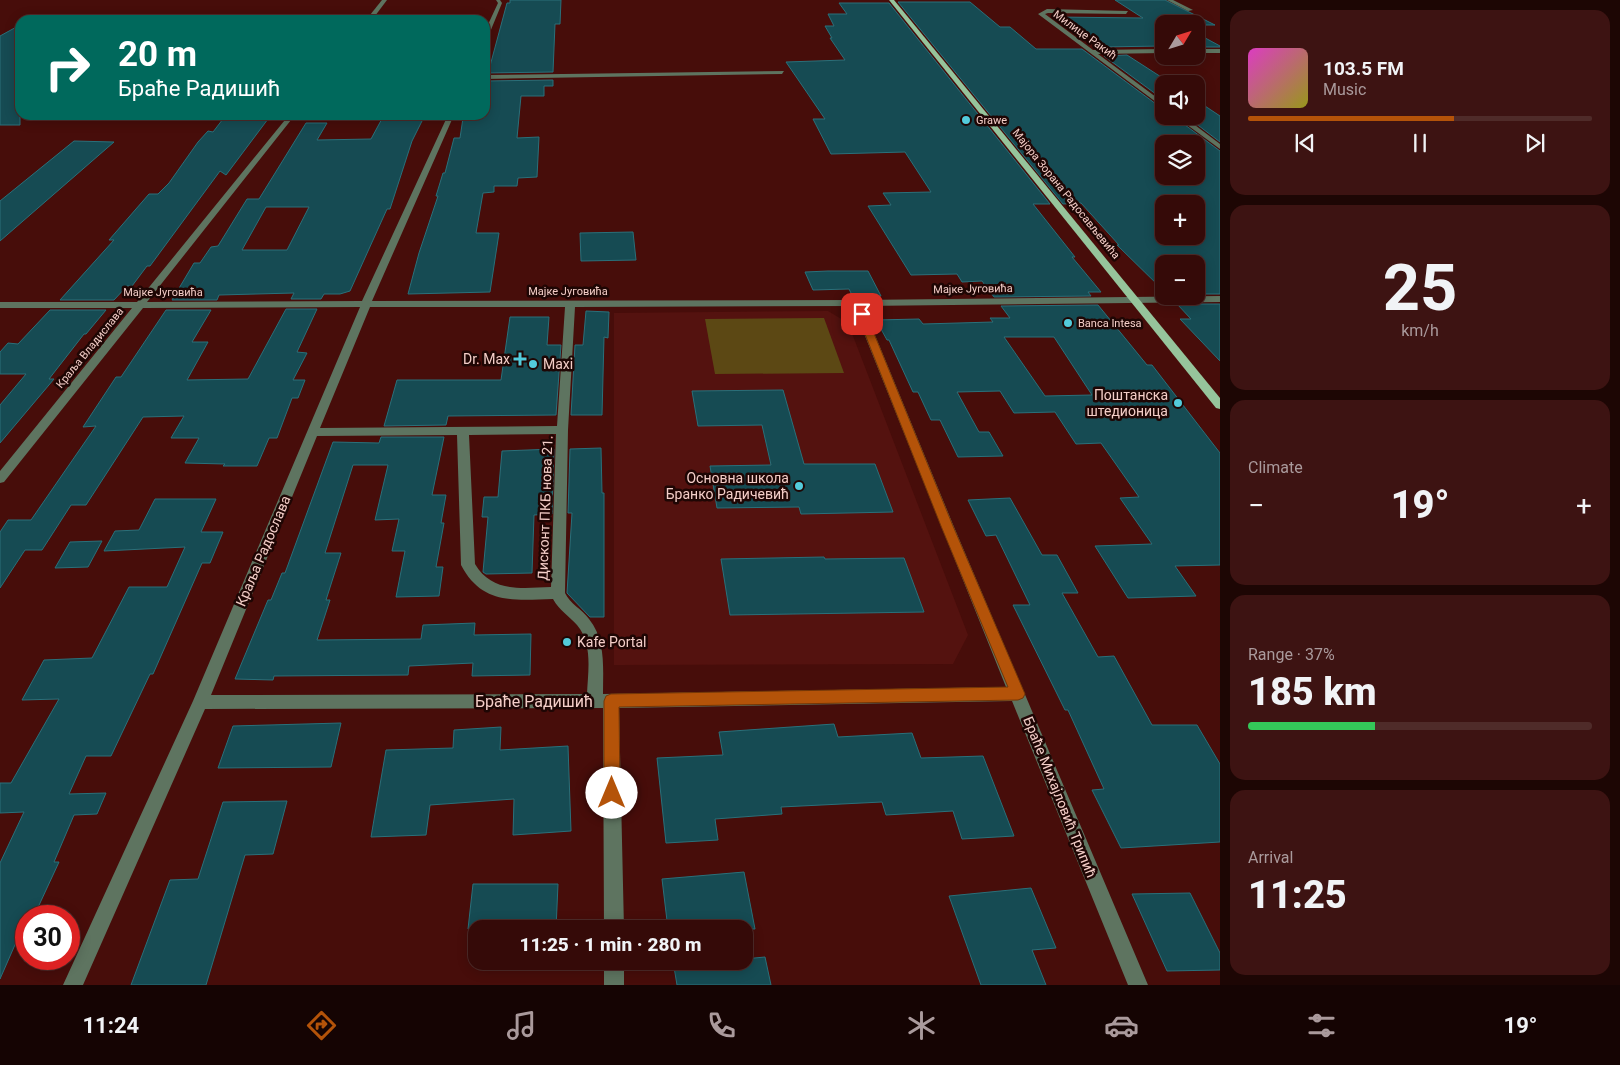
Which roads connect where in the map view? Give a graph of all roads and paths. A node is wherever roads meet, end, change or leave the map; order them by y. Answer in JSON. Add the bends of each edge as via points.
{"nodes":[{"id":1,"x":385,"y":0,"type":"edge"},
{"id":2,"x":498,"y":0,"type":"edge"},
{"id":3,"x":891,"y":0,"type":"edge"},
{"id":4,"x":1169,"y":0,"type":"edge"},
{"id":5,"x":1190,"y":10,"type":"dead end"},
{"id":6,"x":1126,"y":12,"type":"dead end"},
{"id":7,"x":373,"y":15,"type":"edge"},
{"id":8,"x":490,"y":26,"type":"edge"},
{"id":9,"x":1205,"y":51,"type":"edge"},
{"id":10,"x":1220,"y":51,"type":"edge"},
{"id":11,"x":1092,"y":52,"type":"junction"},
{"id":12,"x":1155,"y":52,"type":"edge"},
{"id":13,"x":782,"y":72,"type":"dead end"},
{"id":14,"x":490,"y":77,"type":"edge"},
{"id":15,"x":1155,"y":99,"type":"edge"},
{"id":16,"x":288,"y":120,"type":"edge"},
{"id":17,"x":449,"y":120,"type":"edge"},
{"id":18,"x":1190,"y":125,"type":"edge"},
{"id":19,"x":1220,"y":148,"type":"edge"},
{"id":20,"x":1220,"y":299,"type":"edge"},
{"id":21,"x":1136,"y":300,"type":"junction"},
{"id":22,"x":570,"y":303,"type":"junction"},
{"id":23,"x":857,"y":303,"type":"junction"},
{"id":24,"x":366,"y":304,"type":"junction"},
{"id":25,"x":0,"y":305,"type":"edge"},
{"id":26,"x":141,"y":305,"type":"junction"},
{"id":27,"x":1220,"y":404,"type":"edge"},
{"id":28,"x":463,"y":430,"type":"junction"},
{"id":29,"x":562,"y":430,"type":"junction"},
{"id":30,"x":313,"y":432,"type":"junction"},
{"id":31,"x":0,"y":479,"type":"edge"},
{"id":32,"x":558,"y":593,"type":"junction"},
{"id":33,"x":1018,"y":694,"type":"junction"},
{"id":34,"x":603,"y":701,"type":"junction"},
{"id":35,"x":200,"y":702,"type":"junction"},
{"id":36,"x":614,"y":920,"type":"edge"},
{"id":37,"x":614,"y":970,"type":"edge"},
{"id":38,"x":73,"y":985,"type":"edge"},
{"id":39,"x":614,"y":985,"type":"edge"},
{"id":40,"x":1138,"y":985,"type":"edge"}],
"edges":[{"from":1,"to":7,"type":"street"},
{"from":2,"to":8,"type":"street","via":[[500,3]]},
{"from":3,"to":21,"type":"main road","name":"Мајора Зорана Радосављевића"},
{"from":4,"to":5,"type":"street"},
{"from":6,"to":11,"type":"street","name":"Милице Ракић","via":[[1054,10],[1041,14]]},
{"from":9,"to":10,"type":"street"},
{"from":11,"to":12,"type":"street"},
{"from":11,"to":15,"type":"street","name":"Милице Ракић"},
{"from":13,"to":14,"type":"street"},
{"from":16,"to":26,"type":"street","name":"Краља Владислава"},
{"from":17,"to":24,"type":"street","name":"Краља Радослава"},
{"from":18,"to":19,"type":"street"},
{"from":20,"to":21,"type":"street","name":"Мајке Југовића"},
{"from":21,"to":23,"type":"street","name":"Мајке Југовића"},
{"from":21,"to":27,"type":"main road","name":"Мајора Зорана Радосављевића"},
{"from":22,"to":23,"type":"street","name":"Мајке Југовића"},
{"from":22,"to":24,"type":"street","name":"Мајке Југовића"},
{"from":22,"to":29,"type":"street","name":"Дисконт ПКБ нова 21."},
{"from":23,"to":33,"type":"street","name":"Браће Михајловић Трипић"},
{"from":24,"to":26,"type":"street","name":"Мајке Југовића"},
{"from":24,"to":30,"type":"street","name":"Краља Радослава"},
{"from":25,"to":26,"type":"street","name":"Мајке Југовића"},
{"from":26,"to":31,"type":"street","name":"Краља Владислава"},
{"from":28,"to":29,"type":"street"},
{"from":28,"to":30,"type":"street"},
{"from":28,"to":32,"type":"street","via":[[468,565],[474,577],[486,587],[500,592]]},
{"from":29,"to":32,"type":"street","name":"Дисконт ПКБ нова 21."},
{"from":30,"to":35,"type":"street","name":"Краља Радослава"},
{"from":32,"to":34,"type":"street","name":"Дисконт ПКБ нова 21.","via":[[562,604],[584,623],[593,640]]},
{"from":33,"to":34,"type":"street","name":"Браће Радишић"},
{"from":33,"to":40,"type":"street","name":"Браће Михајловић Трипић"},
{"from":34,"to":35,"type":"street","name":"Браће Радишић"},
{"from":34,"to":36,"type":"street","name":"Дисконт ПКБ нова 21."},
{"from":35,"to":38,"type":"street","name":"Краља Радослава"},
{"from":37,"to":39,"type":"street"}]}
